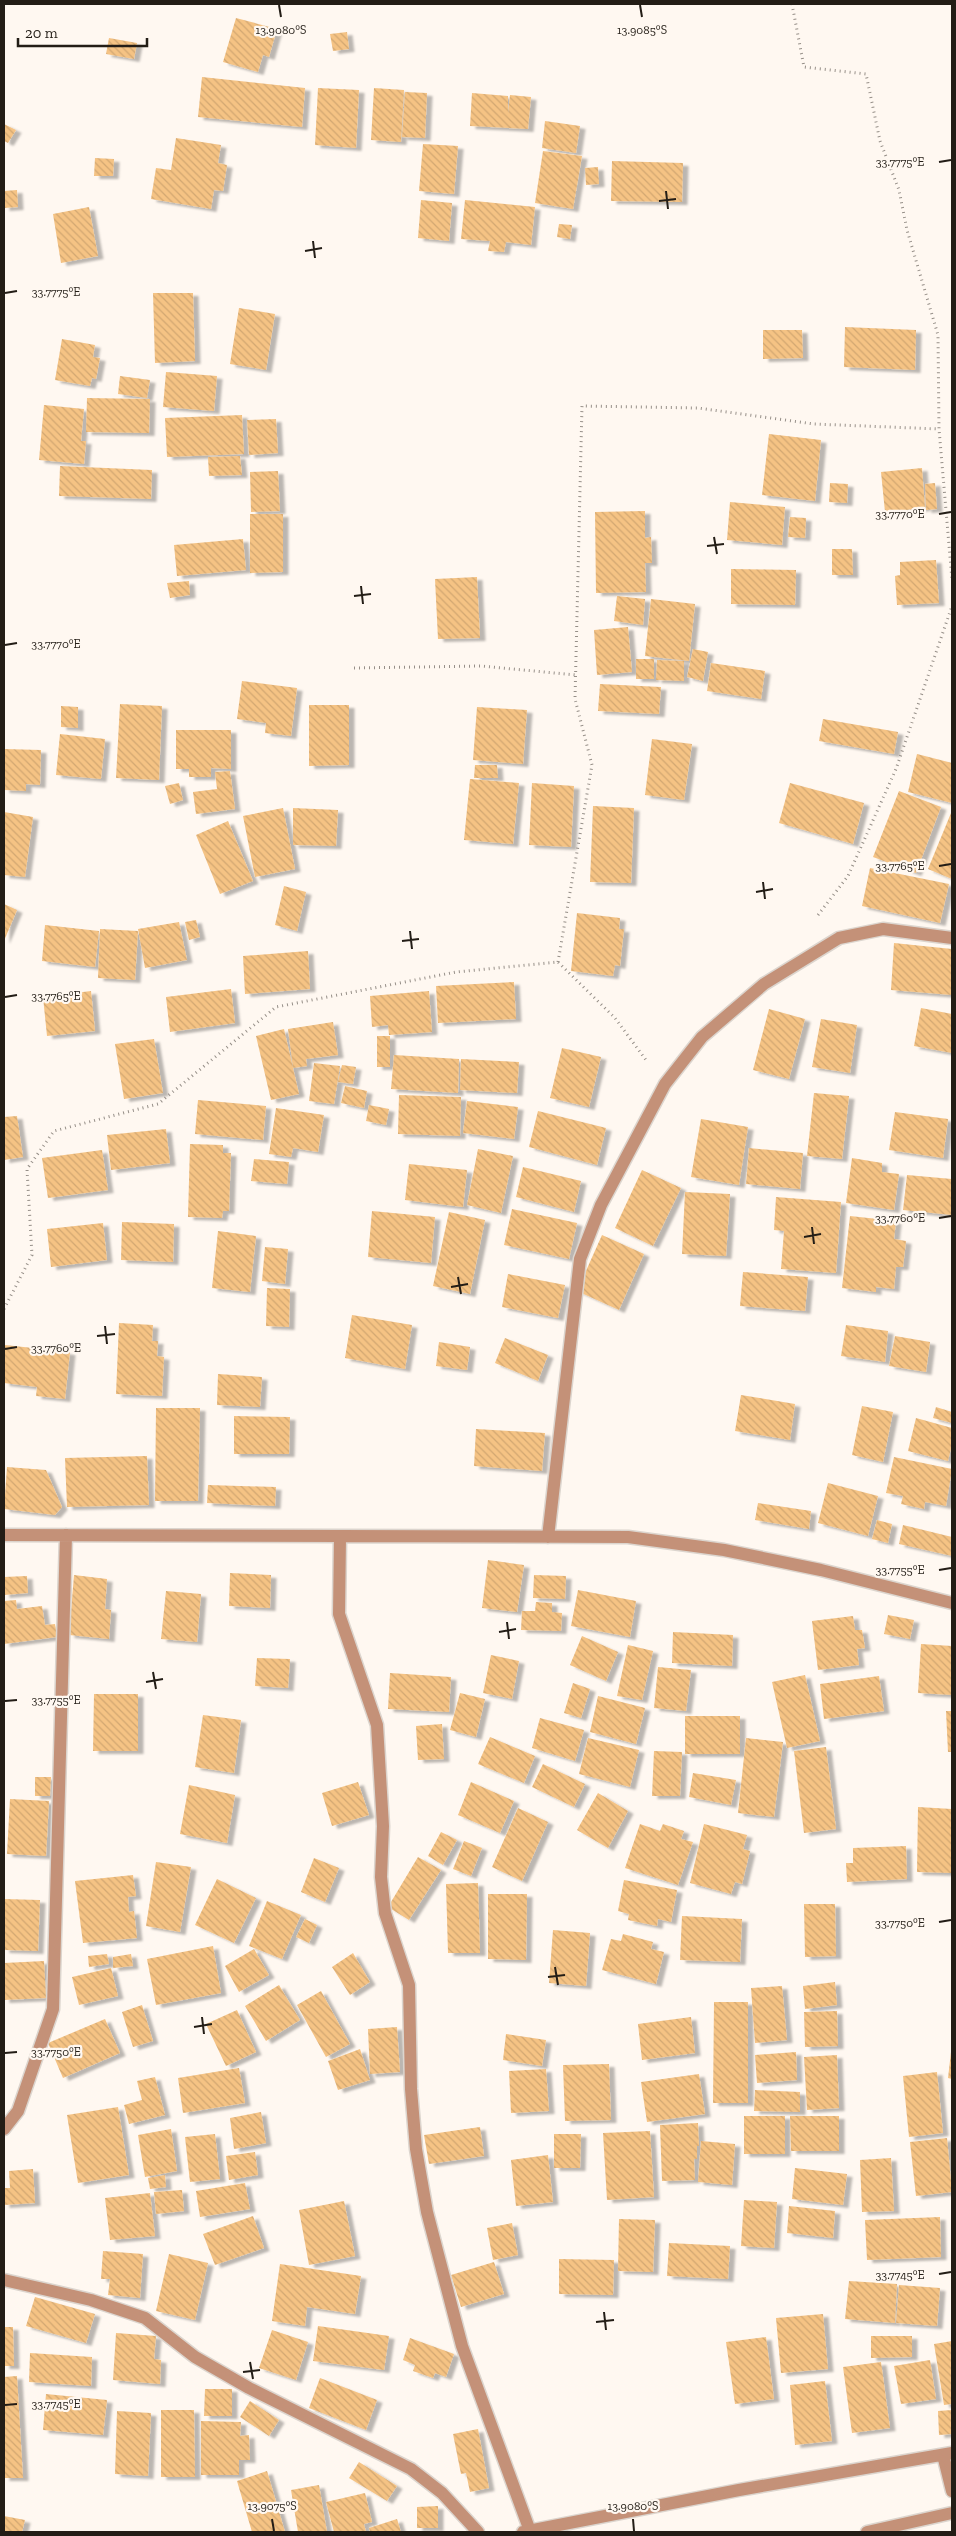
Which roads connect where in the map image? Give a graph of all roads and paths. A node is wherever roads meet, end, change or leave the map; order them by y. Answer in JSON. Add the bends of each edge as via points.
{"nodes":[{"id":1,"x":792,"y":4,"type":"edge"},
{"id":2,"x":939,"y":429,"type":"junction"},
{"id":3,"x":952,"y":580,"type":"edge"},
{"id":4,"x":952,"y":606,"type":"edge"},
{"id":5,"x":354,"y":668,"type":"dead end"},
{"id":6,"x":576,"y":675,"type":"junction"},
{"id":7,"x":812,"y":922,"type":"dead end"},
{"id":8,"x":952,"y":938,"type":"edge"},
{"id":9,"x":558,"y":962,"type":"junction"},
{"id":10,"x":664,"y":1084,"type":"junction"},
{"id":11,"x":4,"y":1310,"type":"edge"},
{"id":12,"x":4,"y":1535,"type":"edge"},
{"id":13,"x":66,"y":1535,"type":"junction"},
{"id":14,"x":340,"y":1537,"type":"junction"},
{"id":15,"x":548,"y":1537,"type":"junction"},
{"id":16,"x":952,"y":1603,"type":"edge"},
{"id":17,"x":4,"y":2128,"type":"edge"},
{"id":18,"x":4,"y":2280,"type":"edge"},
{"id":19,"x":948,"y":2454,"type":"edge"},
{"id":20,"x":952,"y":2491,"type":"edge"},
{"id":21,"x":952,"y":2513,"type":"edge"},
{"id":22,"x":584,"y":2520,"type":"junction"},
{"id":23,"x":478,"y":2532,"type":"edge"},
{"id":24,"x":527,"y":2532,"type":"edge"},
{"id":25,"x":589,"y":2532,"type":"edge"},
{"id":26,"x":867,"y":2532,"type":"edge"}],
"edges":[{"from":1,"to":2,"type":"path","via":[[804,67],[866,74],[880,140],[899,190],[907,230],[938,335]]},
{"from":2,"to":3,"type":"path"},
{"from":2,"to":6,"type":"path","via":[[814,424],[698,408],[582,406]]},
{"from":4,"to":7,"type":"path","via":[[896,769],[848,876]]},
{"from":5,"to":6,"type":"path","via":[[481,666]]},
{"from":6,"to":9,"type":"path","via":[[575,700],[592,765]]},
{"from":8,"to":10,"type":"street","via":[[884,929],[839,938],[764,984],[702,1037]]},
{"from":9,"to":10,"type":"path","via":[[615,1018]]},
{"from":9,"to":11,"type":"path","via":[[456,972],[276,1007],[158,1104],[54,1131],[27,1169],[32,1255]]},
{"from":10,"to":15,"type":"street","via":[[601,1205],[580,1259]]},
{"from":12,"to":13,"type":"street"},
{"from":13,"to":14,"type":"street"},
{"from":13,"to":17,"type":"street","via":[[53,2009],[18,2111]]},
{"from":14,"to":15,"type":"street"},
{"from":14,"to":24,"type":"street","via":[[339,1614],[377,1725],[381,1877],[385,1913],[409,1985],[416,2149],[427,2212],[462,2346]]},
{"from":15,"to":16,"type":"street","via":[[628,1537],[724,1550]]},
{"from":18,"to":23,"type":"street","via":[[91,2300],[145,2318],[195,2357],[241,2384],[411,2469],[442,2492]]},
{"from":19,"to":20,"type":"street"},
{"from":19,"to":22,"type":"street"},
{"from":21,"to":26,"type":"street"},
{"from":22,"to":24,"type":"street"},
{"from":22,"to":25,"type":"street"}]}
